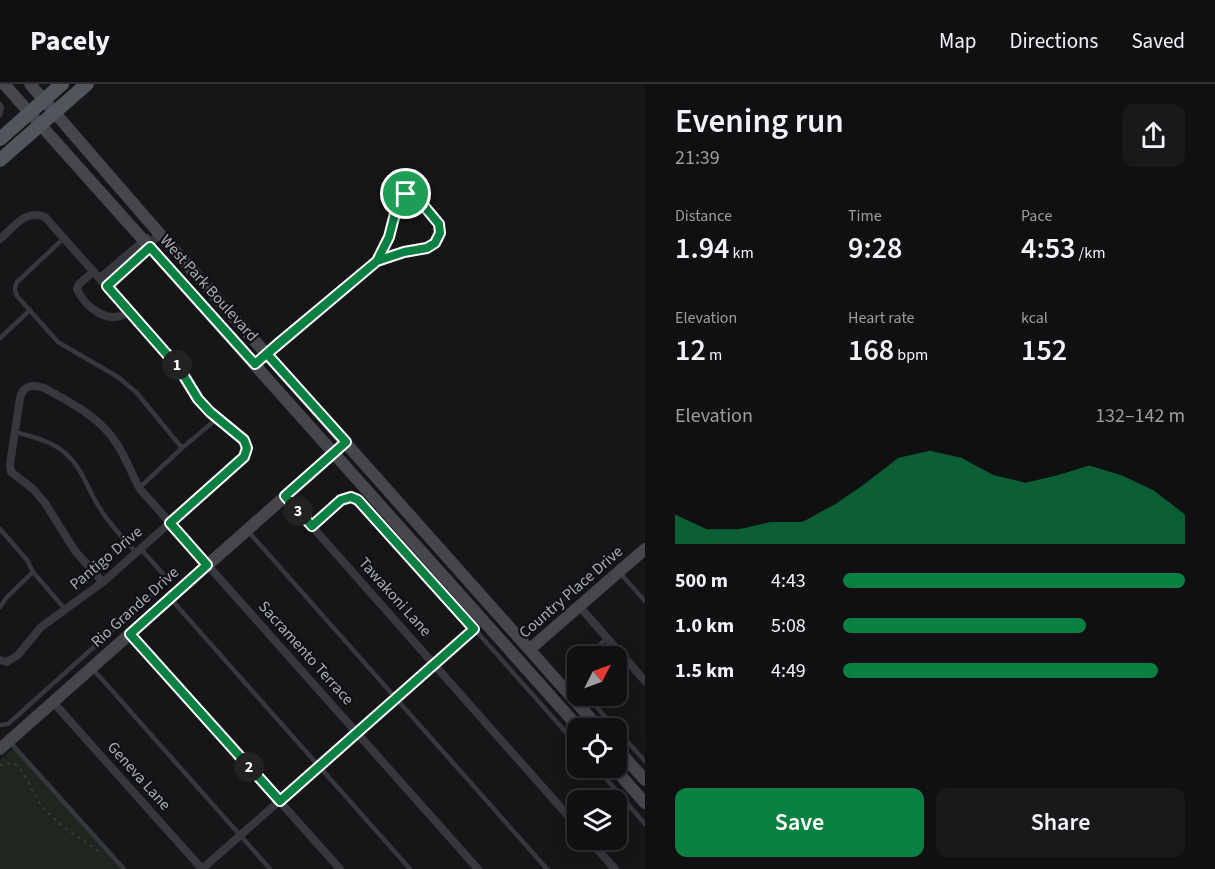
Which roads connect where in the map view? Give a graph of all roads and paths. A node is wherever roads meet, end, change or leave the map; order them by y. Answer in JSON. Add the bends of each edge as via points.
{"nodes":[{"id":1,"x":4,"y":84,"type":"edge"},
{"id":2,"x":30,"y":84,"type":"edge"},
{"id":3,"x":62,"y":84,"type":"edge"},
{"id":4,"x":87,"y":84,"type":"edge"},
{"id":5,"x":44,"y":100,"type":"junction"},
{"id":6,"x":0,"y":104,"type":"edge"},
{"id":7,"x":54,"y":112,"type":"junction"},
{"id":8,"x":29,"y":113,"type":"junction"},
{"id":9,"x":0,"y":115,"type":"edge"},
{"id":10,"x":40,"y":125,"type":"junction"},
{"id":11,"x":0,"y":139,"type":"edge"},
{"id":12,"x":0,"y":160,"type":"edge"},
{"id":13,"x":158,"y":232,"type":"junction"},
{"id":14,"x":64,"y":238,"type":"junction"},
{"id":15,"x":0,"y":239,"type":"edge"},
{"id":16,"x":146,"y":243,"type":"junction"},
{"id":17,"x":377,"y":261,"type":"junction"},
{"id":18,"x":97,"y":275,"type":"junction"},
{"id":19,"x":107,"y":286,"type":"junction"},
{"id":20,"x":30,"y":310,"type":"junction"},
{"id":21,"x":129,"y":311,"type":"junction"},
{"id":22,"x":0,"y":338,"type":"edge"},
{"id":23,"x":267,"y":354,"type":"junction"},
{"id":24,"x":255,"y":364,"type":"junction"},
{"id":25,"x":218,"y":418,"type":"junction"},
{"id":26,"x":15,"y":432,"type":"junction"},
{"id":27,"x":346,"y":442,"type":"junction"},
{"id":28,"x":182,"y":448,"type":"junction"},
{"id":29,"x":334,"y":453,"type":"junction"},
{"id":30,"x":140,"y":488,"type":"junction"},
{"id":31,"x":285,"y":496,"type":"junction"},
{"id":32,"x":170,"y":523,"type":"junction"},
{"id":33,"x":312,"y":526,"type":"junction"},
{"id":34,"x":0,"y":529,"type":"edge"},
{"id":35,"x":247,"y":530,"type":"junction"},
{"id":36,"x":645,"y":549,"type":"edge"},
{"id":37,"x":139,"y":550,"type":"junction"},
{"id":38,"x":207,"y":565,"type":"junction"},
{"id":39,"x":33,"y":572,"type":"junction"},
{"id":40,"x":619,"y":572,"type":"junction"},
{"id":41,"x":103,"y":582,"type":"junction"},
{"id":42,"x":170,"y":598,"type":"junction"},
{"id":43,"x":645,"y":601,"type":"edge"},
{"id":44,"x":579,"y":606,"type":"junction"},
{"id":45,"x":0,"y":607,"type":"edge"},
{"id":46,"x":65,"y":609,"type":"junction"},
{"id":47,"x":474,"y":629,"type":"junction"},
{"id":48,"x":130,"y":634,"type":"junction"},
{"id":49,"x":607,"y":639,"type":"junction"},
{"id":50,"x":599,"y":646,"type":"edge"},
{"id":51,"x":530,"y":649,"type":"junction"},
{"id":52,"x":519,"y":659,"type":"junction"},
{"id":53,"x":0,"y":660,"type":"edge"},
{"id":54,"x":435,"y":664,"type":"junction"},
{"id":55,"x":92,"y":668,"type":"junction"},
{"id":56,"x":645,"y":681,"type":"edge"},
{"id":57,"x":397,"y":698,"type":"junction"},
{"id":58,"x":53,"y":702,"type":"junction"},
{"id":59,"x":596,"y":706,"type":"edge"},
{"id":60,"x":570,"y":718,"type":"edge"},
{"id":61,"x":590,"y":718,"type":"edge"},
{"id":62,"x":606,"y":718,"type":"edge"},
{"id":63,"x":0,"y":725,"type":"edge"},
{"id":64,"x":358,"y":733,"type":"junction"},
{"id":65,"x":567,"y":734,"type":"edge"},
{"id":66,"x":627,"y":742,"type":"edge"},
{"id":67,"x":5,"y":745,"type":"edge"},
{"id":68,"x":627,"y":760,"type":"edge"},
{"id":69,"x":645,"y":762,"type":"edge"},
{"id":70,"x":0,"y":765,"type":"edge"},
{"id":71,"x":320,"y":766,"type":"junction"},
{"id":72,"x":606,"y":778,"type":"edge"},
{"id":73,"x":623,"y":778,"type":"edge"},
{"id":74,"x":645,"y":780,"type":"edge"},
{"id":75,"x":280,"y":801,"type":"junction"},
{"id":76,"x":645,"y":803,"type":"edge"},
{"id":77,"x":567,"y":814,"type":"edge"},
{"id":78,"x":645,"y":824,"type":"edge"},
{"id":79,"x":240,"y":835,"type":"junction"},
{"id":80,"x":598,"y":850,"type":"edge"},
{"id":81,"x":106,"y":858,"type":"dead end"},
{"id":82,"x":124,"y":869,"type":"edge"},
{"id":83,"x":202,"y":869,"type":"edge"},
{"id":84,"x":270,"y":869,"type":"edge"},
{"id":85,"x":340,"y":869,"type":"edge"},
{"id":86,"x":410,"y":869,"type":"edge"},
{"id":87,"x":478,"y":869,"type":"edge"},
{"id":88,"x":547,"y":869,"type":"edge"},
{"id":89,"x":615,"y":869,"type":"edge"}],
"edges":[{"from":1,"to":8,"type":"main road","name":"West Park Boulevard"},
{"from":2,"to":5,"type":"main road","name":"West Park Boulevard"},
{"from":3,"to":5,"type":"main road"},
{"from":4,"to":7,"type":"main road"},
{"from":5,"to":7,"type":"main road","name":"West Park Boulevard"},
{"from":5,"to":8,"type":"main road"},
{"from":6,"to":9,"type":"lane"},
{"from":7,"to":10,"type":"main road"},
{"from":7,"to":13,"type":"main road","name":"West Park Boulevard"},
{"from":8,"to":10,"type":"main road","name":"West Park Boulevard"},
{"from":8,"to":11,"type":"main road"},
{"from":10,"to":12,"type":"main road"},
{"from":10,"to":16,"type":"main road","name":"West Park Boulevard"},
{"from":13,"to":16,"type":"street"},
{"from":13,"to":23,"type":"main road","name":"West Park Boulevard"},
{"from":14,"to":15,"type":"street","via":[[45,217],[37,214],[26,216]]},
{"from":14,"to":18,"type":"street"},
{"from":14,"to":20,"type":"lane","via":[[16,283],[17,296]]},
{"from":16,"to":18,"type":"street"},
{"from":16,"to":19,"type":"street"},
{"from":16,"to":24,"type":"main road","name":"West Park Boulevard"},
{"from":17,"to":17,"type":"lane","via":[[427,248],[438,239],[439,224],[416,197],[403,194],[399,198],[389,237]]},
{"from":17,"to":23,"type":"lane"},
{"from":18,"to":19,"type":"street"},
{"from":18,"to":21,"type":"street","via":[[79,285],[79,294],[102,315],[121,316]]},
{"from":19,"to":21,"type":"street"},
{"from":20,"to":22,"type":"lane"},
{"from":20,"to":28,"type":"lane","via":[[58,342],[136,392]]},
{"from":21,"to":25,"type":"street","via":[[179,368],[198,399]]},
{"from":23,"to":24,"type":"main road"},
{"from":23,"to":27,"type":"main road","name":"West Park Boulevard"},
{"from":24,"to":29,"type":"main road","name":"West Park Boulevard"},
{"from":25,"to":28,"type":"lane"},
{"from":25,"to":32,"type":"street","name":"Pantigo Drive","via":[[244,440],[244,457]]},
{"from":26,"to":30,"type":"street","name":"Sacramento Terrace","via":[[21,393],[32,385],[44,388],[90,415],[106,430]]},
{"from":26,"to":37,"type":"lane","via":[[46,440],[64,451],[108,520]]},
{"from":26,"to":41,"type":"street","via":[[10,468],[14,476],[45,503],[75,551]]},
{"from":27,"to":29,"type":"street","name":"Rio Grande Drive"},
{"from":27,"to":51,"type":"main road","name":"West Park Boulevard"},
{"from":28,"to":30,"type":"lane"},
{"from":29,"to":31,"type":"main road","name":"Rio Grande Drive"},
{"from":29,"to":52,"type":"main road","name":"West Park Boulevard"},
{"from":30,"to":32,"type":"street","name":"Sacramento Terrace"},
{"from":31,"to":33,"type":"street","name":"Tawakoni Lane"},
{"from":31,"to":35,"type":"main road","name":"Rio Grande Drive"},
{"from":32,"to":37,"type":"street","name":"Pantigo Drive"},
{"from":32,"to":38,"type":"street","name":"Sacramento Terrace"},
{"from":33,"to":47,"type":"lane","via":[[341,500],[358,500]]},
{"from":33,"to":54,"type":"street","name":"Tawakoni Lane"},
{"from":34,"to":39,"type":"lane"},
{"from":35,"to":38,"type":"main road","name":"Rio Grande Drive"},
{"from":35,"to":57,"type":"lane"},
{"from":36,"to":40,"type":"main road","name":"Country Place Drive"},
{"from":37,"to":41,"type":"street","name":"Pantigo Drive"},
{"from":37,"to":63,"type":"lane","via":[[163,574],[163,585],[8,724]]},
{"from":38,"to":42,"type":"main road","name":"Rio Grande Drive"},
{"from":38,"to":64,"type":"street","name":"Sacramento Terrace"},
{"from":39,"to":45,"type":"lane"},
{"from":39,"to":46,"type":"lane"},
{"from":40,"to":43,"type":"lane"},
{"from":40,"to":44,"type":"main road","name":"Country Place Drive"},
{"from":41,"to":46,"type":"street","name":"Pantigo Drive"},
{"from":42,"to":48,"type":"main road","name":"Rio Grande Drive"},
{"from":42,"to":71,"type":"lane"},
{"from":44,"to":49,"type":"street"},
{"from":44,"to":51,"type":"main road","name":"Country Place Drive"},
{"from":46,"to":53,"type":"street","name":"Pantigo Drive","via":[[41,627],[12,660]]},
{"from":47,"to":54,"type":"lane"},
{"from":47,"to":65,"type":"lane"},
{"from":48,"to":55,"type":"main road","name":"Rio Grande Drive"},
{"from":48,"to":75,"type":"street"},
{"from":49,"to":50,"type":"lane"},
{"from":49,"to":56,"type":"street"},
{"from":51,"to":52,"type":"street","name":"Country Place Drive"},
{"from":51,"to":61,"type":"main road","name":"West Park Boulevard"},
{"from":52,"to":60,"type":"main road","name":"West Park Boulevard"},
{"from":54,"to":57,"type":"street"},
{"from":54,"to":77,"type":"street","name":"Tawakoni Lane"},
{"from":55,"to":58,"type":"main road","name":"Rio Grande Drive"},
{"from":55,"to":79,"type":"lane"},
{"from":57,"to":64,"type":"street"},
{"from":57,"to":88,"type":"lane"},
{"from":58,"to":67,"type":"main road","name":"Rio Grande Drive"},
{"from":58,"to":83,"type":"street","name":"Geneva Lane"},
{"from":59,"to":62,"type":"lane"},
{"from":64,"to":71,"type":"street"},
{"from":64,"to":87,"type":"street","name":"Sacramento Terrace"},
{"from":66,"to":69,"type":"lane"},
{"from":67,"to":82,"type":"lane"},
{"from":68,"to":74,"type":"main road"},
{"from":70,"to":81,"type":"path","via":[[13,763],[19,767],[46,812]]},
{"from":71,"to":75,"type":"street"},
{"from":71,"to":86,"type":"lane"},
{"from":72,"to":78,"type":"lane"},
{"from":73,"to":76,"type":"main road"},
{"from":75,"to":79,"type":"street"},
{"from":75,"to":85,"type":"street"},
{"from":79,"to":83,"type":"street"},
{"from":79,"to":84,"type":"lane"},
{"from":80,"to":89,"type":"street"}]}
